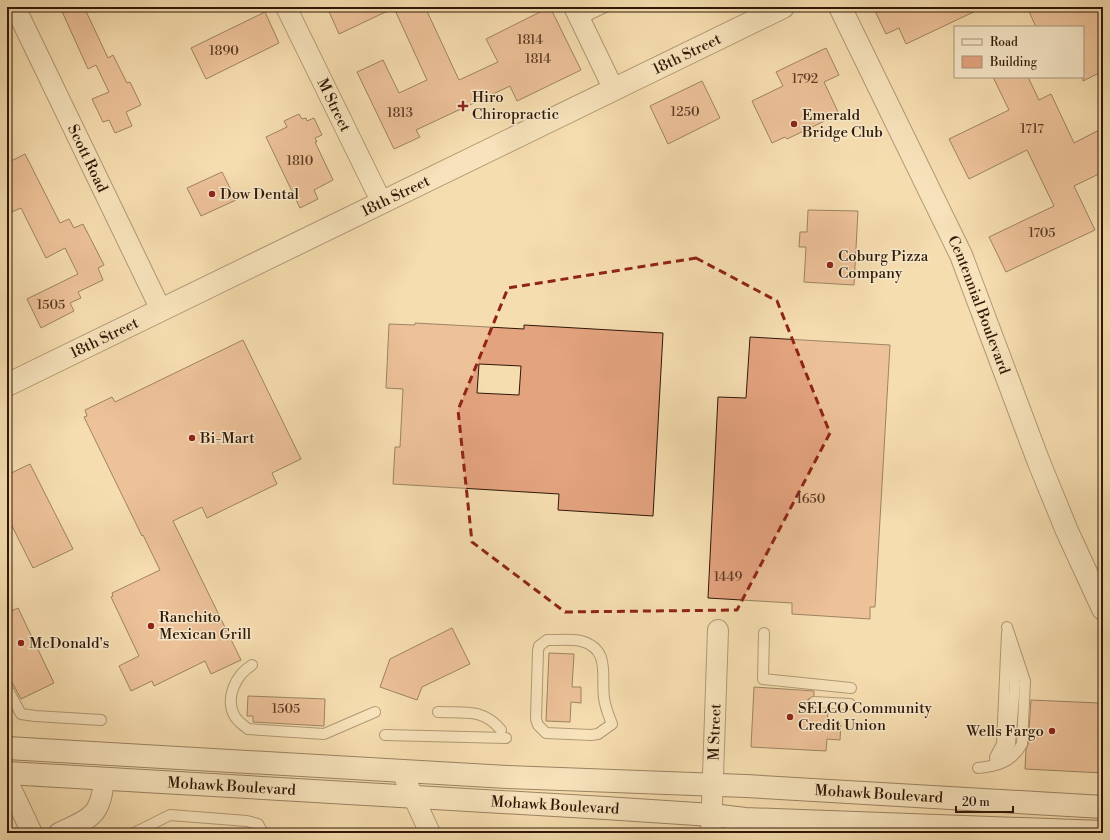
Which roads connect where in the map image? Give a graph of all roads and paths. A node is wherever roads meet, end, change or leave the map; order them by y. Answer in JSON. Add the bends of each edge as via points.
{"nodes":[{"id":1,"x":14,"y":7,"type":"edge"},
{"id":2,"x":286,"y":7,"type":"edge"},
{"id":3,"x":605,"y":7,"type":"edge"},
{"id":4,"x":783,"y":7,"type":"edge"},
{"id":5,"x":840,"y":7,"type":"edge"},
{"id":6,"x":577,"y":13,"type":"edge"},
{"id":7,"x":614,"y":90,"type":"junction"},
{"id":8,"x":382,"y":203,"type":"junction"},
{"id":9,"x":161,"y":310,"type":"junction"},
{"id":10,"x":7,"y":385,"type":"edge"},
{"id":11,"x":1103,"y":609,"type":"edge"},
{"id":12,"x":718,"y":630,"type":"dead end"},
{"id":13,"x":764,"y":633,"type":"dead end"},
{"id":14,"x":252,"y":665,"type":"dead end"},
{"id":15,"x":7,"y":688,"type":"edge"},
{"id":16,"x":851,"y":688,"type":"dead end"},
{"id":17,"x":814,"y":702,"type":"dead end"},
{"id":18,"x":850,"y":704,"type":"dead end"},
{"id":19,"x":375,"y":712,"type":"dead end"},
{"id":20,"x":438,"y":712,"type":"dead end"},
{"id":21,"x":102,"y":720,"type":"dead end"},
{"id":22,"x":612,"y":724,"type":"joint"},
{"id":23,"x":385,"y":735,"type":"dead end"},
{"id":24,"x":7,"y":748,"type":"edge"},
{"id":25,"x":978,"y":768,"type":"joint"},
{"id":26,"x":401,"y":770,"type":"junction"},
{"id":27,"x":7,"y":773,"type":"edge"},
{"id":28,"x":104,"y":779,"type":"junction"},
{"id":29,"x":7,"y":780,"type":"edge"},
{"id":30,"x":713,"y":785,"type":"junction"},
{"id":31,"x":412,"y":796,"type":"junction"},
{"id":32,"x":1103,"y":807,"type":"edge"},
{"id":33,"x":712,"y":824,"type":"edge"},
{"id":34,"x":1103,"y":832,"type":"edge"},
{"id":35,"x":32,"y":833,"type":"edge"},
{"id":36,"x":59,"y":833,"type":"edge"},
{"id":37,"x":134,"y":833,"type":"edge"},
{"id":38,"x":263,"y":833,"type":"edge"},
{"id":39,"x":430,"y":833,"type":"edge"}],
"edges":[{"from":1,"to":9,"type":"street","name":"Scott Road"},
{"from":2,"to":8,"type":"street","name":"M Street"},
{"from":3,"to":6,"type":"lane"},
{"from":4,"to":7,"type":"main road","name":"18th Street"},
{"from":5,"to":11,"type":"main road","name":"Centennial Boulevard","via":[[961,255],[1038,460]]},
{"from":6,"to":7,"type":"street"},
{"from":7,"to":8,"type":"main road","name":"18th Street"},
{"from":8,"to":9,"type":"main road","name":"18th Street"},
{"from":9,"to":10,"type":"main road","name":"18th Street"},
{"from":12,"to":30,"type":"street","name":"M Street"},
{"from":13,"to":16,"type":"lane","via":[[762,684]]},
{"from":14,"to":19,"type":"lane","via":[[238,677],[231,701],[234,716],[248,729],[324,734]]},
{"from":15,"to":21,"type":"lane","via":[[21,714]]},
{"from":17,"to":18,"type":"lane"},
{"from":20,"to":23,"type":"lane","via":[[479,714],[491,719],[503,734]]},
{"from":22,"to":22,"type":"lane","via":[[604,699],[602,658],[597,650],[581,641],[542,642],[538,651],[536,718],[542,730],[546,733],[591,735],[598,734]]},
{"from":24,"to":26,"type":"main road","name":"Mohawk Boulevard"},
{"from":25,"to":25,"type":"lane","via":[[993,760],[1002,744],[1007,627],[1025,682],[1022,744],[1018,752],[996,766]]},
{"from":26,"to":30,"type":"main road","name":"Mohawk Boulevard","via":[[507,778]]},
{"from":26,"to":31,"type":"street"},
{"from":27,"to":28,"type":"main road","name":"Mohawk Boulevard"},
{"from":28,"to":31,"type":"main road","name":"Mohawk Boulevard"},
{"from":28,"to":36,"type":"street","via":[[102,800],[93,814]]},
{"from":29,"to":35,"type":"street"},
{"from":30,"to":32,"type":"main road","name":"Mohawk Boulevard"},
{"from":30,"to":33,"type":"street","name":"M Street"},
{"from":31,"to":33,"type":"main road","name":"Mohawk Boulevard"},
{"from":31,"to":39,"type":"street"},
{"from":33,"to":34,"type":"main road","name":"Mohawk Boulevard","via":[[745,819]]},
{"from":37,"to":38,"type":"lane","via":[[170,815],[247,820],[258,824]]}]}
